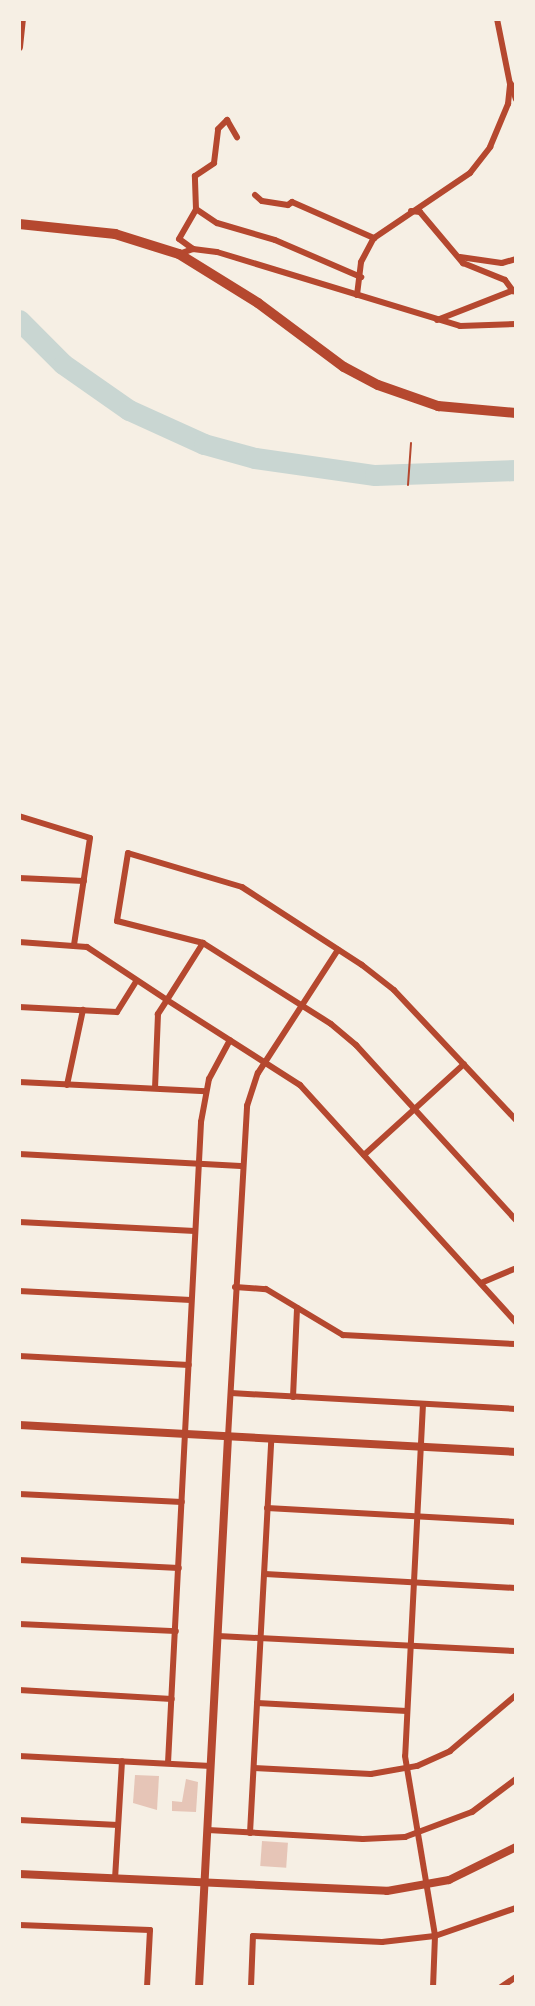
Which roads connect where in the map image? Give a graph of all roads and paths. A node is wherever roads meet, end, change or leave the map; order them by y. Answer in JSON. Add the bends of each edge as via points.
{"nodes":[{"id":1,"x":22,"y":19,"type":"edge"},
{"id":2,"x":497,"y":19,"type":"edge"},
{"id":3,"x":20,"y":30,"type":"edge"},
{"id":4,"x":19,"y":47,"type":"edge"},
{"id":5,"x":510,"y":84,"type":"junction"},
{"id":6,"x":516,"y":99,"type":"edge"},
{"id":7,"x":237,"y":137,"type":"dead end"},
{"id":8,"x":255,"y":195,"type":"dead end"},
{"id":9,"x":196,"y":209,"type":"junction"},
{"id":10,"x":410,"y":211,"type":"junction"},
{"id":11,"x":19,"y":224,"type":"edge"},
{"id":12,"x":374,"y":238,"type":"junction"},
{"id":13,"x":193,"y":249,"type":"junction"},
{"id":14,"x":179,"y":254,"type":"junction"},
{"id":15,"x":460,"y":257,"type":"junction"},
{"id":16,"x":516,"y":259,"type":"edge"},
{"id":17,"x":361,"y":277,"type":"junction"},
{"id":18,"x":514,"y":290,"type":"edge"},
{"id":19,"x":356,"y":295,"type":"junction"},
{"id":20,"x":438,"y":320,"type":"junction"},
{"id":21,"x":516,"y":324,"type":"edge"},
{"id":22,"x":516,"y":413,"type":"edge"},
{"id":23,"x":411,"y":443,"type":"dead end"},
{"id":24,"x":408,"y":485,"type":"dead end"},
{"id":25,"x":19,"y":816,"type":"edge"},
{"id":26,"x":19,"y":878,"type":"edge"},
{"id":27,"x":84,"y":881,"type":"junction"},
{"id":28,"x":19,"y":942,"type":"edge"},
{"id":29,"x":203,"y":943,"type":"junction"},
{"id":30,"x":75,"y":945,"type":"junction"},
{"id":31,"x":338,"y":950,"type":"junction"},
{"id":32,"x":136,"y":981,"type":"junction"},
{"id":33,"x":167,"y":1000,"type":"junction"},
{"id":34,"x":302,"y":1005,"type":"junction"},
{"id":35,"x":19,"y":1007,"type":"edge"},
{"id":36,"x":83,"y":1010,"type":"junction"},
{"id":37,"x":230,"y":1040,"type":"junction"},
{"id":38,"x":266,"y":1061,"type":"junction"},
{"id":39,"x":464,"y":1064,"type":"junction"},
{"id":40,"x":19,"y":1082,"type":"edge"},
{"id":41,"x":67,"y":1085,"type":"junction"},
{"id":42,"x":155,"y":1088,"type":"junction"},
{"id":43,"x":206,"y":1091,"type":"junction"},
{"id":44,"x":414,"y":1108,"type":"junction"},
{"id":45,"x":516,"y":1121,"type":"edge"},
{"id":46,"x":19,"y":1154,"type":"edge"},
{"id":47,"x":364,"y":1155,"type":"junction"},
{"id":48,"x":199,"y":1164,"type":"junction"},
{"id":49,"x":242,"y":1166,"type":"junction"},
{"id":50,"x":516,"y":1220,"type":"edge"},
{"id":51,"x":19,"y":1222,"type":"edge"},
{"id":52,"x":195,"y":1231,"type":"junction"},
{"id":53,"x":516,"y":1268,"type":"edge"},
{"id":54,"x":481,"y":1283,"type":"junction"},
{"id":55,"x":235,"y":1287,"type":"junction"},
{"id":56,"x":19,"y":1291,"type":"edge"},
{"id":57,"x":191,"y":1300,"type":"junction"},
{"id":58,"x":297,"y":1308,"type":"junction"},
{"id":59,"x":516,"y":1322,"type":"edge"},
{"id":60,"x":516,"y":1344,"type":"edge"},
{"id":61,"x":19,"y":1356,"type":"edge"},
{"id":62,"x":189,"y":1365,"type":"junction"},
{"id":63,"x":231,"y":1393,"type":"junction"},
{"id":64,"x":293,"y":1397,"type":"junction"},
{"id":65,"x":424,"y":1404,"type":"junction"},
{"id":66,"x":516,"y":1409,"type":"edge"},
{"id":67,"x":19,"y":1426,"type":"edge"},
{"id":68,"x":186,"y":1435,"type":"junction"},
{"id":69,"x":228,"y":1437,"type":"junction"},
{"id":70,"x":271,"y":1439,"type":"junction"},
{"id":71,"x":421,"y":1446,"type":"junction"},
{"id":72,"x":516,"y":1452,"type":"edge"},
{"id":73,"x":19,"y":1494,"type":"edge"},
{"id":74,"x":182,"y":1502,"type":"junction"},
{"id":75,"x":267,"y":1508,"type":"junction"},
{"id":76,"x":417,"y":1516,"type":"junction"},
{"id":77,"x":516,"y":1522,"type":"edge"},
{"id":78,"x":19,"y":1560,"type":"edge"},
{"id":79,"x":179,"y":1569,"type":"junction"},
{"id":80,"x":265,"y":1574,"type":"junction"},
{"id":81,"x":414,"y":1580,"type":"junction"},
{"id":82,"x":516,"y":1588,"type":"edge"},
{"id":83,"x":19,"y":1624,"type":"edge"},
{"id":84,"x":176,"y":1632,"type":"junction"},
{"id":85,"x":218,"y":1636,"type":"junction"},
{"id":86,"x":260,"y":1638,"type":"junction"},
{"id":87,"x":410,"y":1646,"type":"junction"},
{"id":88,"x":516,"y":1651,"type":"edge"},
{"id":89,"x":19,"y":1690,"type":"edge"},
{"id":90,"x":516,"y":1695,"type":"edge"},
{"id":91,"x":172,"y":1699,"type":"junction"},
{"id":92,"x":257,"y":1703,"type":"junction"},
{"id":93,"x":407,"y":1711,"type":"junction"},
{"id":94,"x":19,"y":1756,"type":"edge"},
{"id":95,"x":122,"y":1761,"type":"junction"},
{"id":96,"x":168,"y":1763,"type":"junction"},
{"id":97,"x":211,"y":1766,"type":"junction"},
{"id":98,"x":254,"y":1768,"type":"junction"},
{"id":99,"x":406,"y":1769,"type":"junction"},
{"id":100,"x":516,"y":1779,"type":"edge"},
{"id":101,"x":19,"y":1820,"type":"edge"},
{"id":102,"x":118,"y":1825,"type":"junction"},
{"id":103,"x":208,"y":1830,"type":"junction"},
{"id":104,"x":250,"y":1833,"type":"junction"},
{"id":105,"x":418,"y":1833,"type":"junction"},
{"id":106,"x":516,"y":1847,"type":"edge"},
{"id":107,"x":19,"y":1874,"type":"edge"},
{"id":108,"x":116,"y":1879,"type":"junction"},
{"id":109,"x":205,"y":1884,"type":"junction"},
{"id":110,"x":428,"y":1885,"type":"junction"},
{"id":111,"x":516,"y":1908,"type":"edge"},
{"id":112,"x":19,"y":1925,"type":"edge"},
{"id":113,"x":435,"y":1936,"type":"junction"},
{"id":114,"x":516,"y":1978,"type":"edge"},
{"id":115,"x":147,"y":1987,"type":"edge"},
{"id":116,"x":199,"y":1987,"type":"edge"},
{"id":117,"x":251,"y":1987,"type":"edge"},
{"id":118,"x":433,"y":1987,"type":"edge"},
{"id":119,"x":501,"y":1987,"type":"edge"}],
"edges":[{"from":1,"to":3,"type":"street"},
{"from":2,"to":5,"type":"street"},
{"from":3,"to":4,"type":"street"},
{"from":5,"to":6,"type":"street"},
{"from":5,"to":10,"type":"street","via":[[508,104],[482,162]]},
{"from":7,"to":9,"type":"street","via":[[227,120],[218,129],[214,163],[195,176]]},
{"from":8,"to":12,"type":"street","via":[[262,201],[292,202]]},
{"from":9,"to":13,"type":"street","via":[[179,239]]},
{"from":9,"to":17,"type":"street","via":[[217,223],[275,240]]},
{"from":10,"to":12,"type":"street"},
{"from":10,"to":15,"type":"street","via":[[420,212]]},
{"from":11,"to":14,"type":"highway","via":[[116,234]]},
{"from":12,"to":17,"type":"street","via":[[361,262]]},
{"from":13,"to":14,"type":"street"},
{"from":13,"to":19,"type":"street"},
{"from":14,"to":22,"type":"highway","via":[[378,385],[438,407]]},
{"from":15,"to":16,"type":"street","via":[[502,263]]},
{"from":15,"to":18,"type":"street","via":[[468,266],[505,280]]},
{"from":17,"to":19,"type":"street"},
{"from":18,"to":20,"type":"street"},
{"from":19,"to":20,"type":"street"},
{"from":20,"to":21,"type":"street","via":[[485,328]]},
{"from":23,"to":24,"type":"path"},
{"from":25,"to":27,"type":"street","via":[[90,838]]},
{"from":26,"to":27,"type":"street"},
{"from":27,"to":30,"type":"street"},
{"from":28,"to":30,"type":"street"},
{"from":29,"to":31,"type":"street","via":[[117,921],[128,853],[242,887]]},
{"from":29,"to":33,"type":"street"},
{"from":29,"to":34,"type":"street"},
{"from":30,"to":32,"type":"street","via":[[87,947]]},
{"from":31,"to":34,"type":"street"},
{"from":31,"to":39,"type":"street","via":[[394,990]]},
{"from":32,"to":33,"type":"street"},
{"from":32,"to":36,"type":"street","via":[[117,1012]]},
{"from":33,"to":37,"type":"street"},
{"from":33,"to":42,"type":"street","via":[[159,1014]]},
{"from":34,"to":38,"type":"street"},
{"from":34,"to":44,"type":"street","via":[[356,1045]]},
{"from":35,"to":36,"type":"street"},
{"from":36,"to":41,"type":"street"},
{"from":37,"to":38,"type":"street"},
{"from":37,"to":43,"type":"street"},
{"from":38,"to":47,"type":"street","via":[[300,1084]]},
{"from":38,"to":49,"type":"street","via":[[247,1106]]},
{"from":39,"to":44,"type":"street"},
{"from":39,"to":45,"type":"street"},
{"from":40,"to":41,"type":"street"},
{"from":41,"to":42,"type":"street"},
{"from":42,"to":43,"type":"street"},
{"from":43,"to":48,"type":"street"},
{"from":44,"to":47,"type":"street"},
{"from":44,"to":50,"type":"street"},
{"from":46,"to":48,"type":"street"},
{"from":47,"to":54,"type":"street"},
{"from":48,"to":49,"type":"street"},
{"from":48,"to":52,"type":"street"},
{"from":49,"to":55,"type":"street"},
{"from":51,"to":52,"type":"street"},
{"from":52,"to":57,"type":"street"},
{"from":53,"to":54,"type":"street"},
{"from":54,"to":59,"type":"street"},
{"from":55,"to":58,"type":"street","via":[[266,1290]]},
{"from":55,"to":63,"type":"street"},
{"from":56,"to":57,"type":"street"},
{"from":57,"to":62,"type":"street"},
{"from":58,"to":60,"type":"street","via":[[343,1335]]},
{"from":58,"to":64,"type":"street"},
{"from":61,"to":62,"type":"street"},
{"from":62,"to":68,"type":"street"},
{"from":63,"to":64,"type":"street"},
{"from":63,"to":69,"type":"street"},
{"from":64,"to":65,"type":"street"},
{"from":65,"to":66,"type":"street"},
{"from":65,"to":71,"type":"street"},
{"from":67,"to":68,"type":"street"},
{"from":68,"to":69,"type":"street"},
{"from":68,"to":74,"type":"street"},
{"from":69,"to":70,"type":"street"},
{"from":69,"to":85,"type":"street"},
{"from":70,"to":71,"type":"street"},
{"from":70,"to":75,"type":"street"},
{"from":71,"to":72,"type":"street"},
{"from":71,"to":76,"type":"street"},
{"from":73,"to":74,"type":"street"},
{"from":74,"to":79,"type":"street"},
{"from":75,"to":76,"type":"street"},
{"from":75,"to":80,"type":"street"},
{"from":76,"to":77,"type":"street"},
{"from":76,"to":81,"type":"street"},
{"from":78,"to":79,"type":"street"},
{"from":79,"to":84,"type":"street"},
{"from":80,"to":81,"type":"street"},
{"from":80,"to":86,"type":"street"},
{"from":81,"to":82,"type":"street"},
{"from":81,"to":87,"type":"street"},
{"from":83,"to":84,"type":"street"},
{"from":84,"to":91,"type":"street"},
{"from":85,"to":86,"type":"street"},
{"from":85,"to":97,"type":"street"},
{"from":86,"to":87,"type":"street"},
{"from":86,"to":92,"type":"street"},
{"from":87,"to":88,"type":"street"},
{"from":87,"to":93,"type":"street"},
{"from":89,"to":91,"type":"street"},
{"from":90,"to":99,"type":"street","via":[[450,1751]]},
{"from":91,"to":96,"type":"street"},
{"from":92,"to":93,"type":"street"},
{"from":92,"to":98,"type":"street"},
{"from":93,"to":99,"type":"street"},
{"from":94,"to":95,"type":"street"},
{"from":95,"to":96,"type":"street"},
{"from":95,"to":102,"type":"street"},
{"from":96,"to":97,"type":"street"},
{"from":97,"to":103,"type":"street"},
{"from":98,"to":99,"type":"street","via":[[371,1774]]},
{"from":98,"to":104,"type":"street"},
{"from":99,"to":105,"type":"street"},
{"from":100,"to":105,"type":"street","via":[[472,1812]]},
{"from":101,"to":102,"type":"street"},
{"from":102,"to":108,"type":"street"},
{"from":103,"to":104,"type":"street"},
{"from":103,"to":109,"type":"street"},
{"from":104,"to":105,"type":"street","via":[[363,1839]]},
{"from":105,"to":110,"type":"street"},
{"from":106,"to":110,"type":"street","via":[[469,1873]]},
{"from":107,"to":108,"type":"street"},
{"from":108,"to":109,"type":"street"},
{"from":109,"to":110,"type":"street","via":[[366,1892]]},
{"from":109,"to":116,"type":"street"},
{"from":110,"to":113,"type":"street"},
{"from":111,"to":113,"type":"street"},
{"from":112,"to":115,"type":"street","via":[[149,1930]]},
{"from":113,"to":117,"type":"street","via":[[382,1942],[253,1936]]},
{"from":113,"to":118,"type":"street"},
{"from":114,"to":119,"type":"street"}]}
